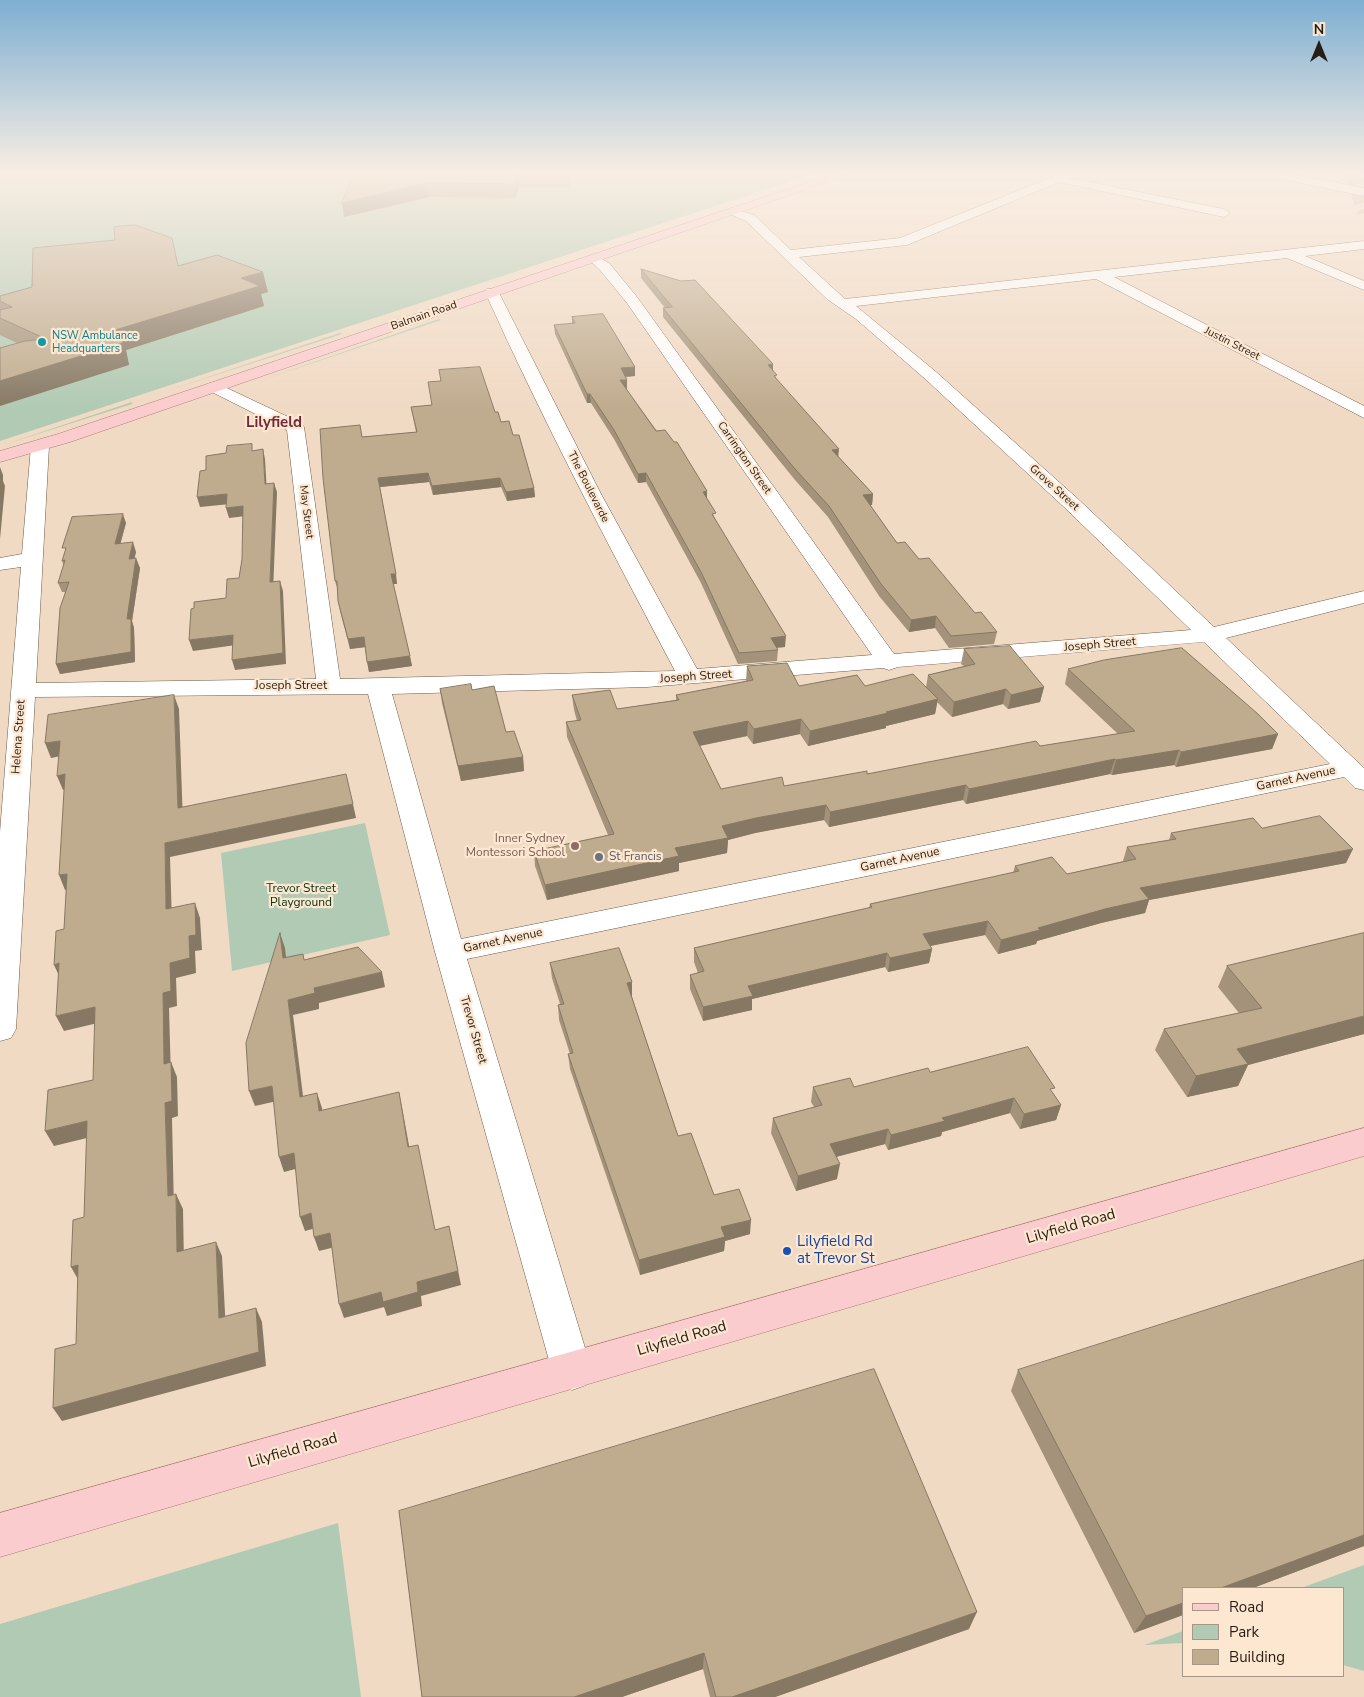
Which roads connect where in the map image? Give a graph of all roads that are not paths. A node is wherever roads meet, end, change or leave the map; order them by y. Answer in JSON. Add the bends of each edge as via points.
{"nodes":[{"id":1,"x":611,"y":252,"type":"edge"},
{"id":2,"x":805,"y":252,"type":"edge"},
{"id":3,"x":1305,"y":252,"type":"edge"},
{"id":4,"x":788,"y":254,"type":"joint"},
{"id":5,"x":1290,"y":254,"type":"junction"},
{"id":6,"x":594,"y":258,"type":"junction"},
{"id":7,"x":1099,"y":275,"type":"junction"},
{"id":8,"x":1364,"y":286,"type":"edge"},
{"id":9,"x":492,"y":292,"type":"junction"},
{"id":10,"x":838,"y":300,"type":"junction"},
{"id":11,"x":214,"y":387,"type":"junction"},
{"id":12,"x":1364,"y":413,"type":"edge"},
{"id":13,"x":40,"y":446,"type":"junction"},
{"id":14,"x":0,"y":457,"type":"edge"},
{"id":15,"x":31,"y":559,"type":"junction"},
{"id":16,"x":0,"y":564,"type":"edge"},
{"id":17,"x":1364,"y":597,"type":"edge"},
{"id":18,"x":1210,"y":635,"type":"junction"},
{"id":19,"x":889,"y":663,"type":"junction"},
{"id":20,"x":690,"y":677,"type":"junction"},
{"id":21,"x":329,"y":686,"type":"junction"},
{"id":22,"x":378,"y":687,"type":"junction"},
{"id":23,"x":22,"y":690,"type":"junction"},
{"id":24,"x":1357,"y":775,"type":"edge"},
{"id":25,"x":450,"y":952,"type":"junction"},
{"id":26,"x":0,"y":1029,"type":"edge"},
{"id":27,"x":1364,"y":1142,"type":"edge"},
{"id":28,"x":572,"y":1371,"type":"junction"},
{"id":29,"x":0,"y":1535,"type":"edge"}],
"edges":[{"from":1,"to":6,"type":"main road","name":"Balmain Road"},
{"from":2,"to":4,"type":"street"},
{"from":3,"to":5,"type":"street"},
{"from":4,"to":10,"type":"street","name":"Grove Street"},
{"from":5,"to":7,"type":"street"},
{"from":5,"to":8,"type":"street"},
{"from":6,"to":9,"type":"main road","name":"Balmain Road"},
{"from":6,"to":19,"type":"street","name":"Carrington Street","via":[[632,300]]},
{"from":7,"to":10,"type":"street"},
{"from":7,"to":12,"type":"street","name":"Justin Street"},
{"from":9,"to":11,"type":"main road","name":"Balmain Road"},
{"from":9,"to":20,"type":"street","name":"The Boulevarde","via":[[591,494]]},
{"from":10,"to":18,"type":"street","name":"Grove Street","via":[[929,374]]},
{"from":11,"to":13,"type":"main road","name":"Balmain Road"},
{"from":11,"to":21,"type":"street","name":"May Street","via":[[295,427]]},
{"from":13,"to":14,"type":"main road","name":"Balmain Road"},
{"from":13,"to":15,"type":"street","name":"Helena Street"},
{"from":15,"to":16,"type":"street"},
{"from":15,"to":23,"type":"street","name":"Helena Street"},
{"from":17,"to":18,"type":"street","name":"Joseph Street"},
{"from":18,"to":19,"type":"street","name":"Joseph Street"},
{"from":18,"to":24,"type":"street","name":"Grove Street"},
{"from":19,"to":20,"type":"street","name":"Joseph Street"},
{"from":20,"to":22,"type":"street","name":"Joseph Street","via":[[570,684]]},
{"from":21,"to":22,"type":"street","name":"Joseph Street"},
{"from":21,"to":23,"type":"street","name":"Joseph Street"},
{"from":22,"to":25,"type":"street","name":"Trevor Street"},
{"from":23,"to":26,"type":"street","name":"Helena Street"},
{"from":24,"to":25,"type":"street","name":"Garnet Avenue"},
{"from":25,"to":28,"type":"street","name":"Trevor Street"},
{"from":27,"to":28,"type":"main road","name":"Lilyfield Road"},
{"from":28,"to":29,"type":"main road","name":"Lilyfield Road"}]}
